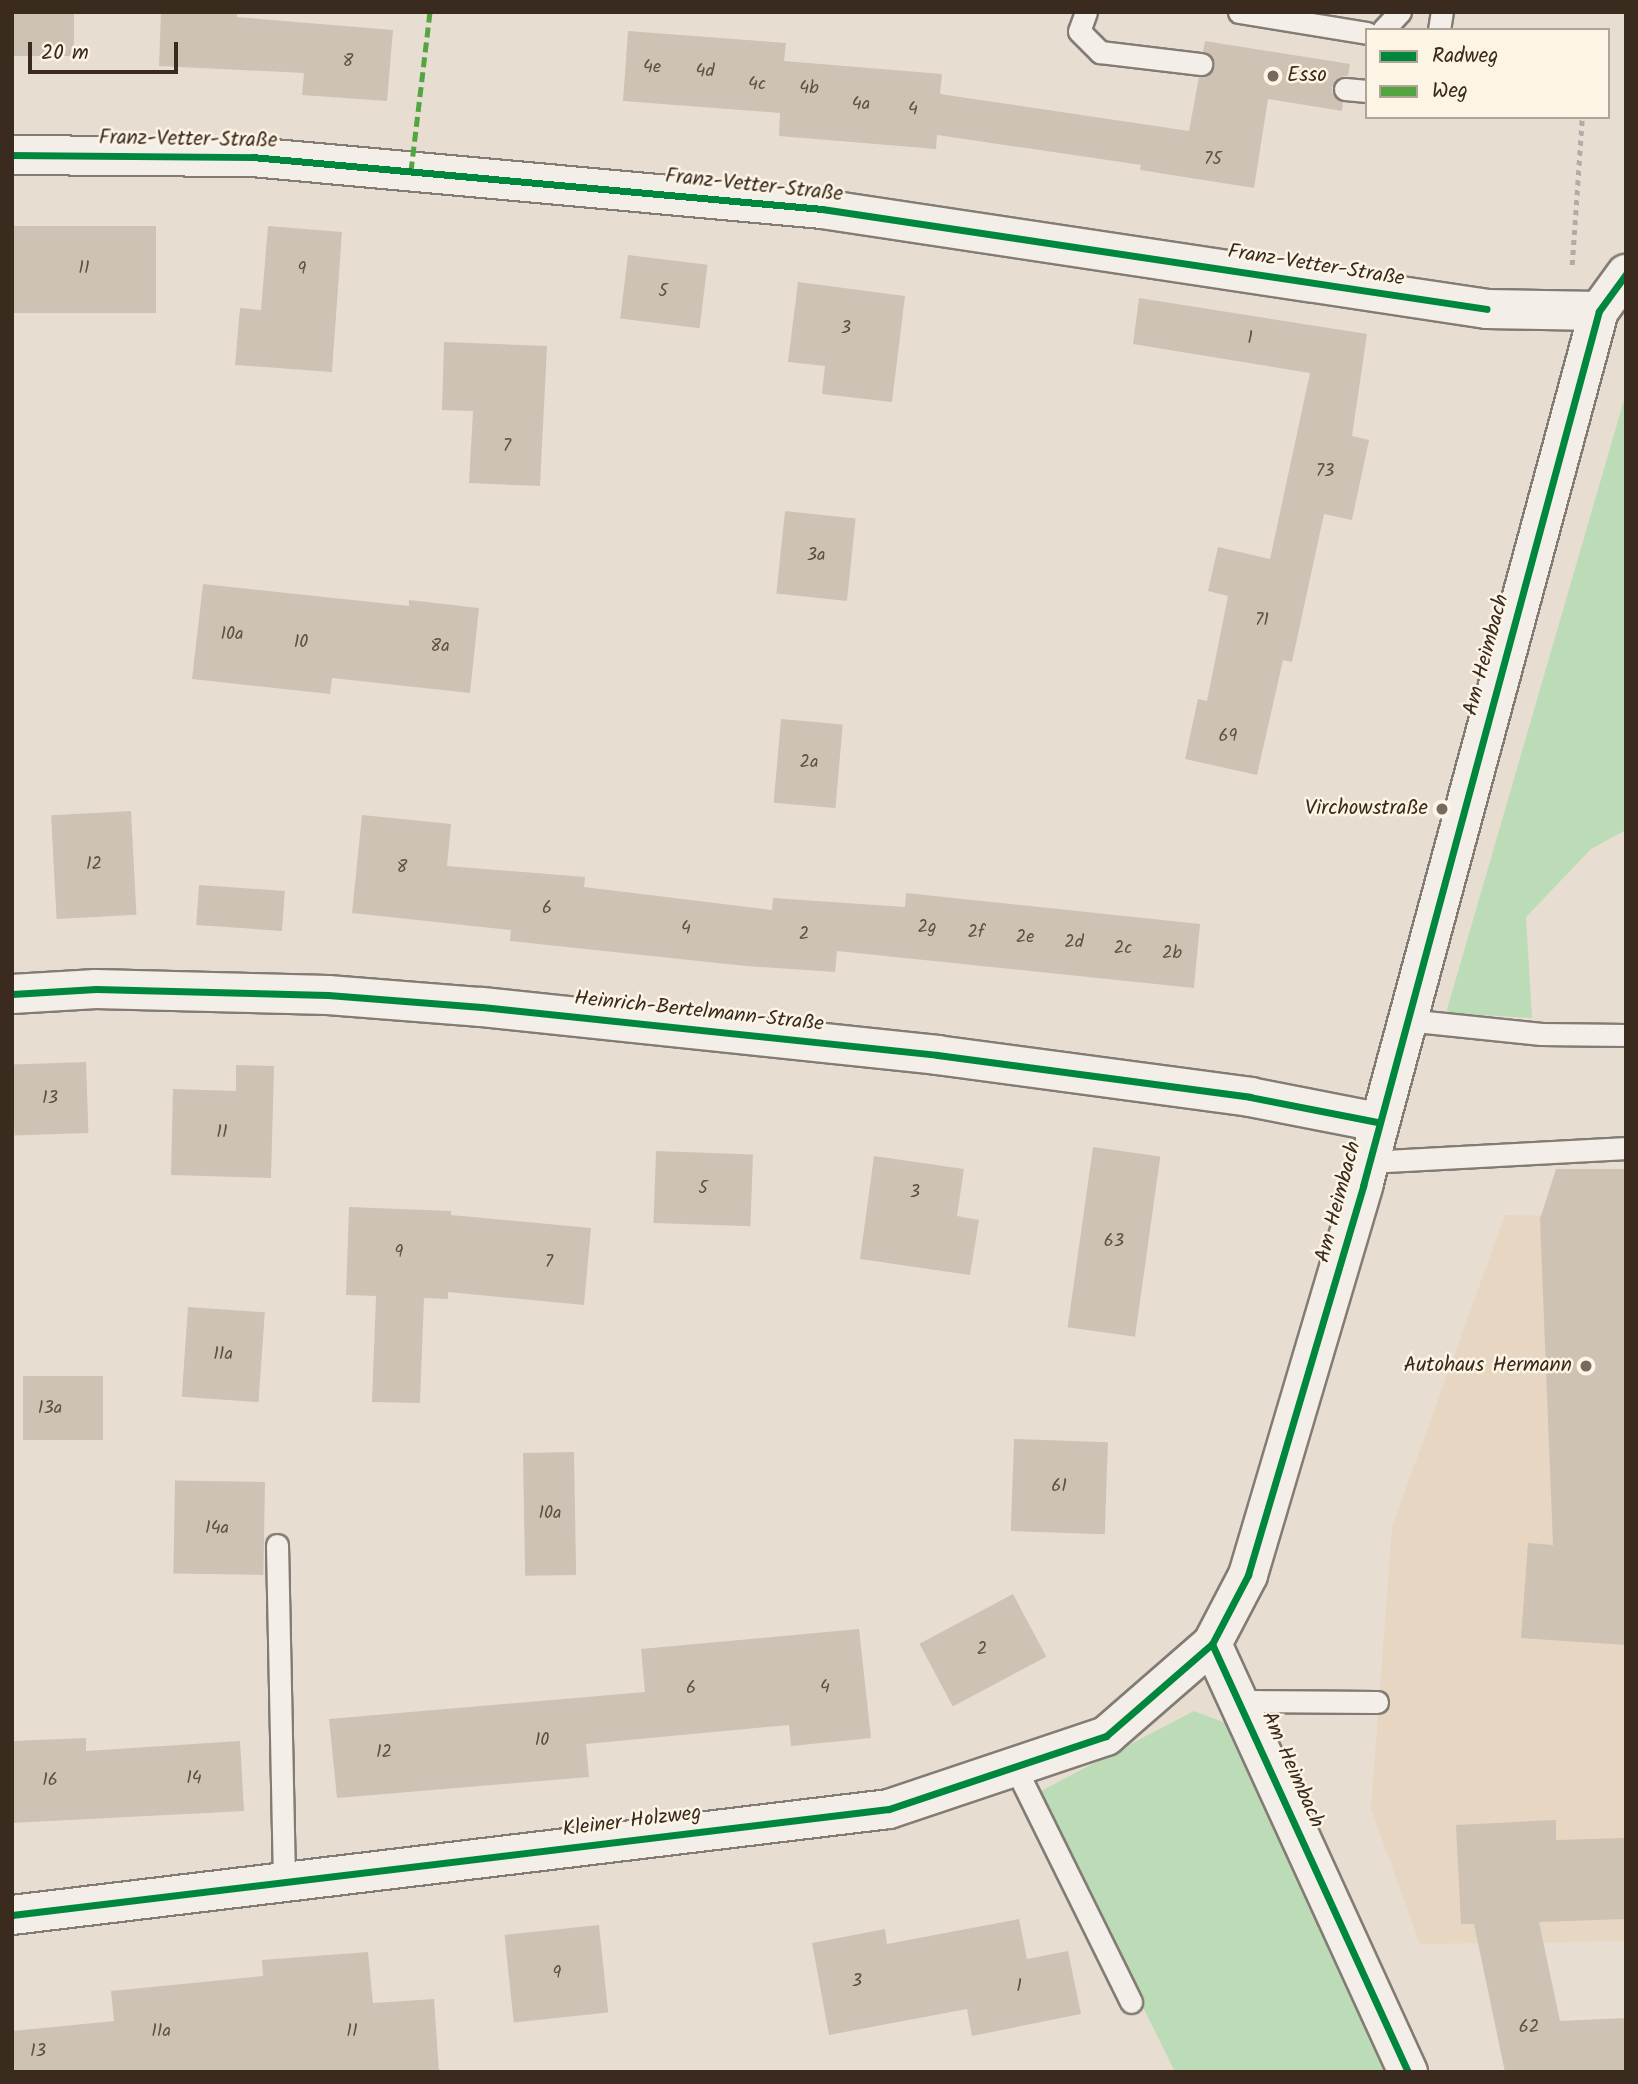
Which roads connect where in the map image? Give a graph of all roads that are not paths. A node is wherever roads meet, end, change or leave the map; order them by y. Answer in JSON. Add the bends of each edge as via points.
{"nodes":[{"id":1,"x":1086,"y":12,"type":"edge"},
{"id":2,"x":1239,"y":12,"type":"edge"},
{"id":3,"x":1400,"y":12,"type":"edge"},
{"id":4,"x":1385,"y":28,"type":"edge"},
{"id":5,"x":1365,"y":33,"type":"edge"},
{"id":6,"x":1201,"y":64,"type":"dead end"},
{"id":7,"x":12,"y":155,"type":"edge"},
{"id":8,"x":1626,"y":274,"type":"edge"},
{"id":9,"x":1599,"y":311,"type":"junction"},
{"id":10,"x":12,"y":994,"type":"edge"},
{"id":11,"x":1406,"y":1020,"type":"junction"},
{"id":12,"x":1626,"y":1035,"type":"edge"},
{"id":13,"x":1378,"y":1122,"type":"junction"},
{"id":14,"x":1626,"y":1148,"type":"edge"},
{"id":15,"x":1369,"y":1162,"type":"junction"},
{"id":16,"x":277,"y":1545,"type":"dead end"},
{"id":17,"x":1212,"y":1644,"type":"junction"},
{"id":18,"x":1242,"y":1701,"type":"junction"},
{"id":19,"x":1377,"y":1702,"type":"dead end"},
{"id":20,"x":1015,"y":1767,"type":"junction"},
{"id":21,"x":284,"y":1882,"type":"junction"},
{"id":22,"x":12,"y":1915,"type":"edge"},
{"id":23,"x":1131,"y":2002,"type":"dead end"},
{"id":24,"x":1408,"y":2072,"type":"edge"}],
"edges":[{"from":1,"to":6,"type":"lane","via":[[1080,31],[1100,52]]},
{"from":2,"to":5,"type":"lane"},
{"from":3,"to":4,"type":"lane"},
{"from":7,"to":9,"type":"street","name":"Franz-Vetter-Straße","via":[[252,157],[822,209],[1487,309]]},
{"from":8,"to":9,"type":"street","name":"Am Heimbach"},
{"from":9,"to":11,"type":"street","name":"Am Heimbach"},
{"from":10,"to":13,"type":"street","name":"Heinrich-Bertelmann-Straße","via":[[96,989],[328,995],[482,1007],[937,1055],[1250,1097]]},
{"from":11,"to":12,"type":"lane","via":[[1541,1034]]},
{"from":11,"to":13,"type":"street","name":"Am Heimbach"},
{"from":13,"to":15,"type":"street","name":"Am Heimbach"},
{"from":14,"to":15,"type":"lane"},
{"from":15,"to":17,"type":"street","name":"Am Heimbach","via":[[1248,1575]]},
{"from":16,"to":21,"type":"lane"},
{"from":17,"to":18,"type":"street","name":"Am Heimbach"},
{"from":17,"to":20,"type":"street","name":"Kleiner Holzweg","via":[[1106,1736]]},
{"from":18,"to":19,"type":"lane"},
{"from":18,"to":24,"type":"street","name":"Am Heimbach"},
{"from":20,"to":21,"type":"street","name":"Kleiner Holzweg","via":[[889,1809]]},
{"from":20,"to":23,"type":"lane"},
{"from":21,"to":22,"type":"street","name":"Kleiner Holzweg"}]}
